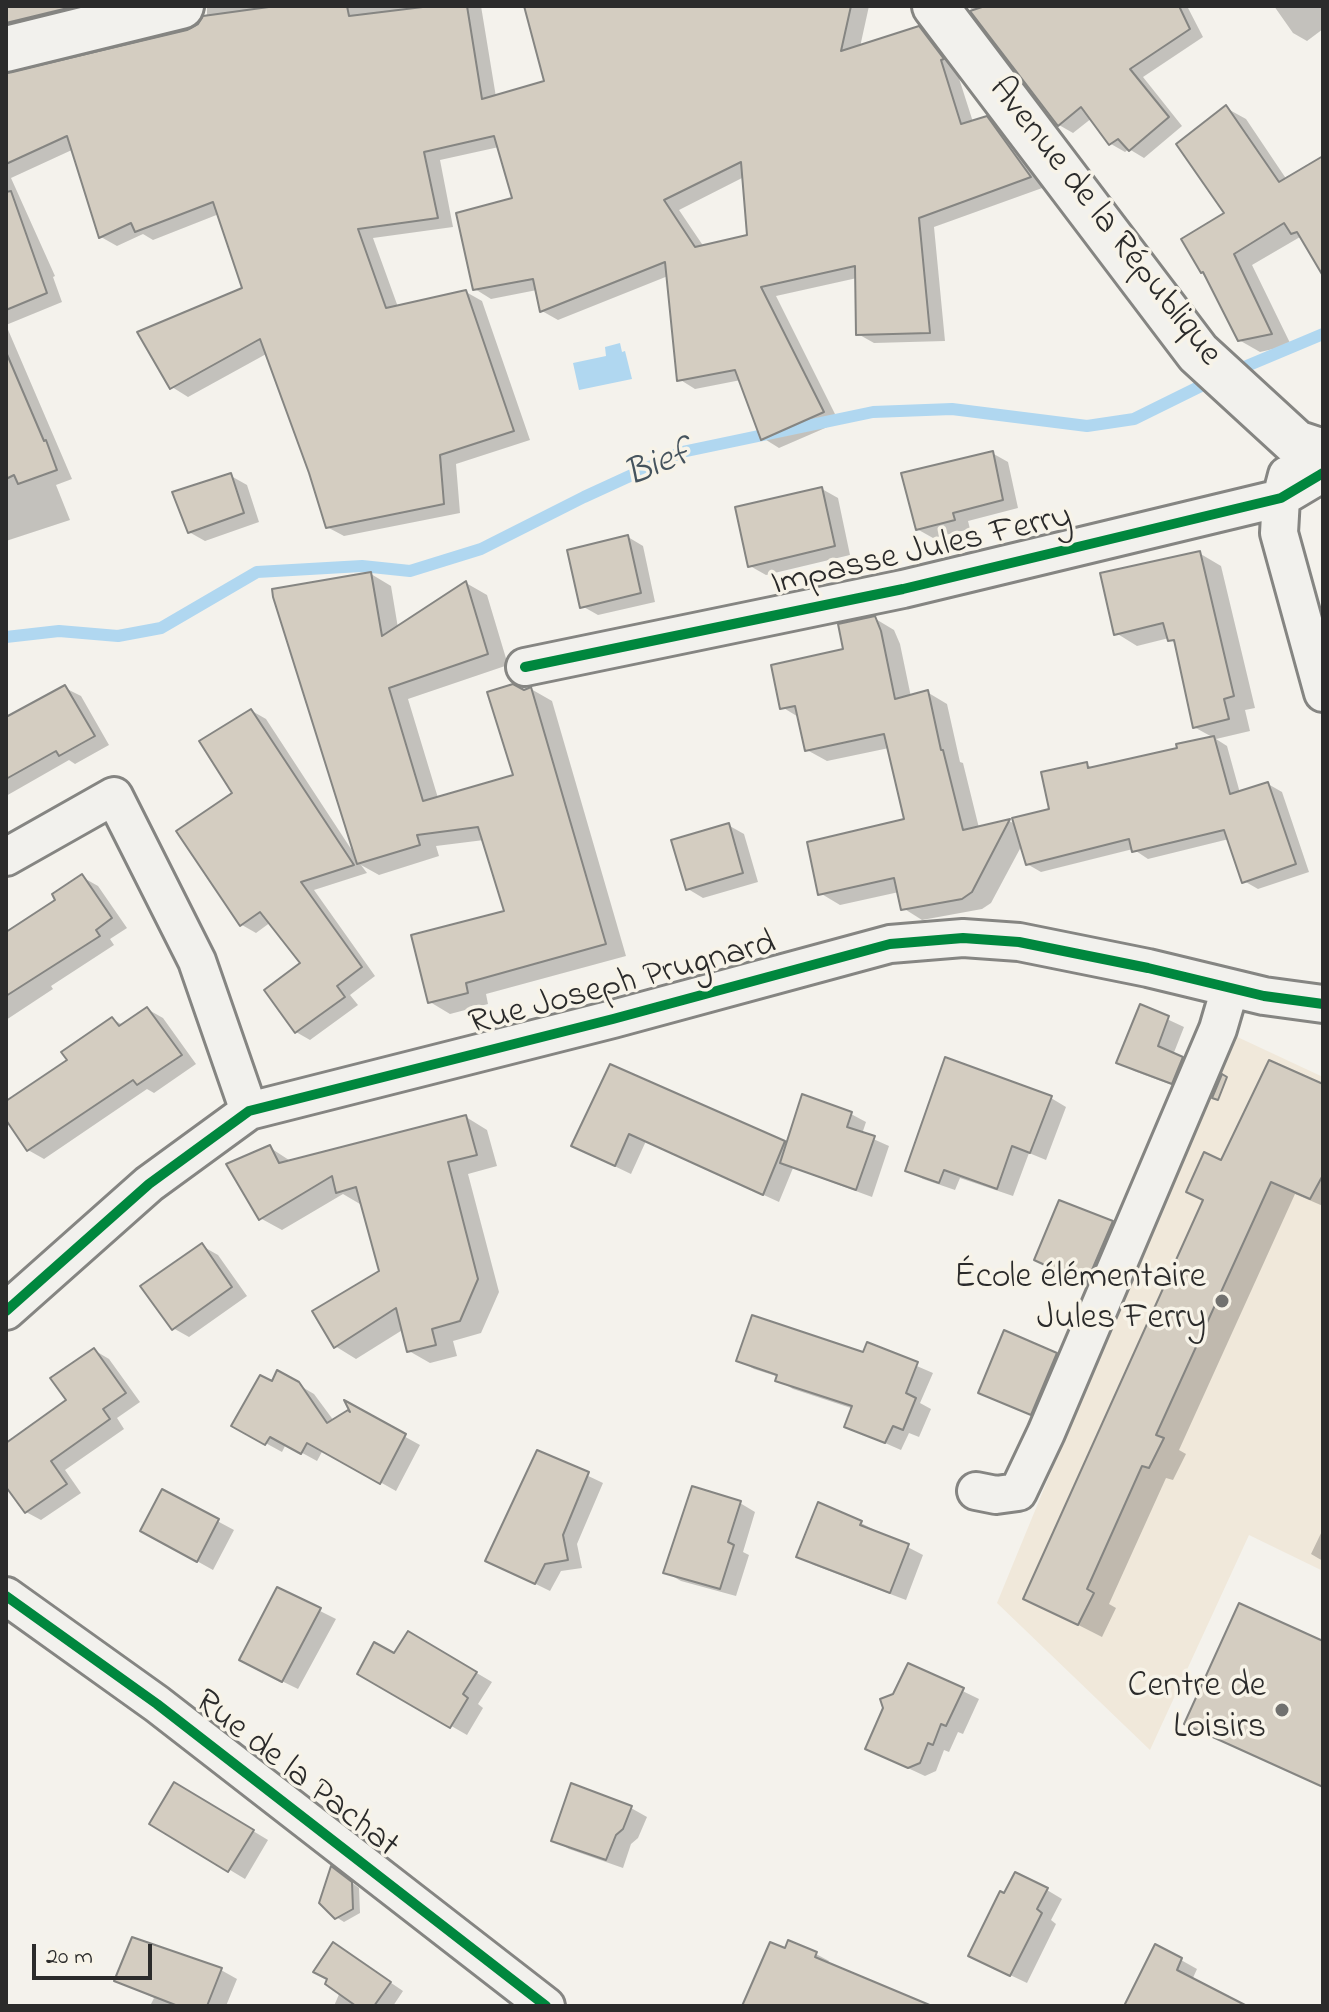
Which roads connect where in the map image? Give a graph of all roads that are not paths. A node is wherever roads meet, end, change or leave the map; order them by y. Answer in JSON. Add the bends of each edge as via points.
{"nodes":[{"id":1,"x":181,"y":6,"type":"edge"},
{"id":2,"x":935,"y":6,"type":"edge"},
{"id":3,"x":6,"y":49,"type":"edge"},
{"id":4,"x":1314,"y":456,"type":"edge"},
{"id":5,"x":1281,"y":498,"type":"junction"},
{"id":6,"x":525,"y":667,"type":"dead end"},
{"id":7,"x":1323,"y":693,"type":"edge"},
{"id":8,"x":6,"y":857,"type":"edge"},
{"id":9,"x":1230,"y":988,"type":"junction"},
{"id":10,"x":1323,"y":1004,"type":"edge"},
{"id":11,"x":249,"y":1111,"type":"junction"},
{"id":12,"x":6,"y":1311,"type":"edge"},
{"id":13,"x":976,"y":1491,"type":"dead end"},
{"id":14,"x":6,"y":1596,"type":"edge"},
{"id":15,"x":546,"y":2006,"type":"edge"}],
"edges":[{"from":1,"to":3,"type":"street"},
{"from":2,"to":4,"type":"street","name":"Avenue de la République","via":[[1198,353]]},
{"from":4,"to":5,"type":"street"},
{"from":5,"to":6,"type":"street","name":"Impasse Jules Ferry","via":[[903,589]]},
{"from":5,"to":7,"type":"street","via":[[1279,533]]},
{"from":8,"to":11,"type":"street","via":[[114,796],[197,961]]},
{"from":9,"to":10,"type":"street","name":"Rue Joseph Prugnard"},
{"from":9,"to":11,"type":"street","name":"Rue Joseph Prugnard","via":[[1019,942],[963,938],[890,944]]},
{"from":9,"to":13,"type":"street","via":[[1212,1043],[1018,1492]]},
{"from":11,"to":12,"type":"street","name":"Rue Joseph Prugnard","via":[[149,1184]]},
{"from":14,"to":15,"type":"street","name":"Rue de la Pachat","via":[[157,1704]]}]}
